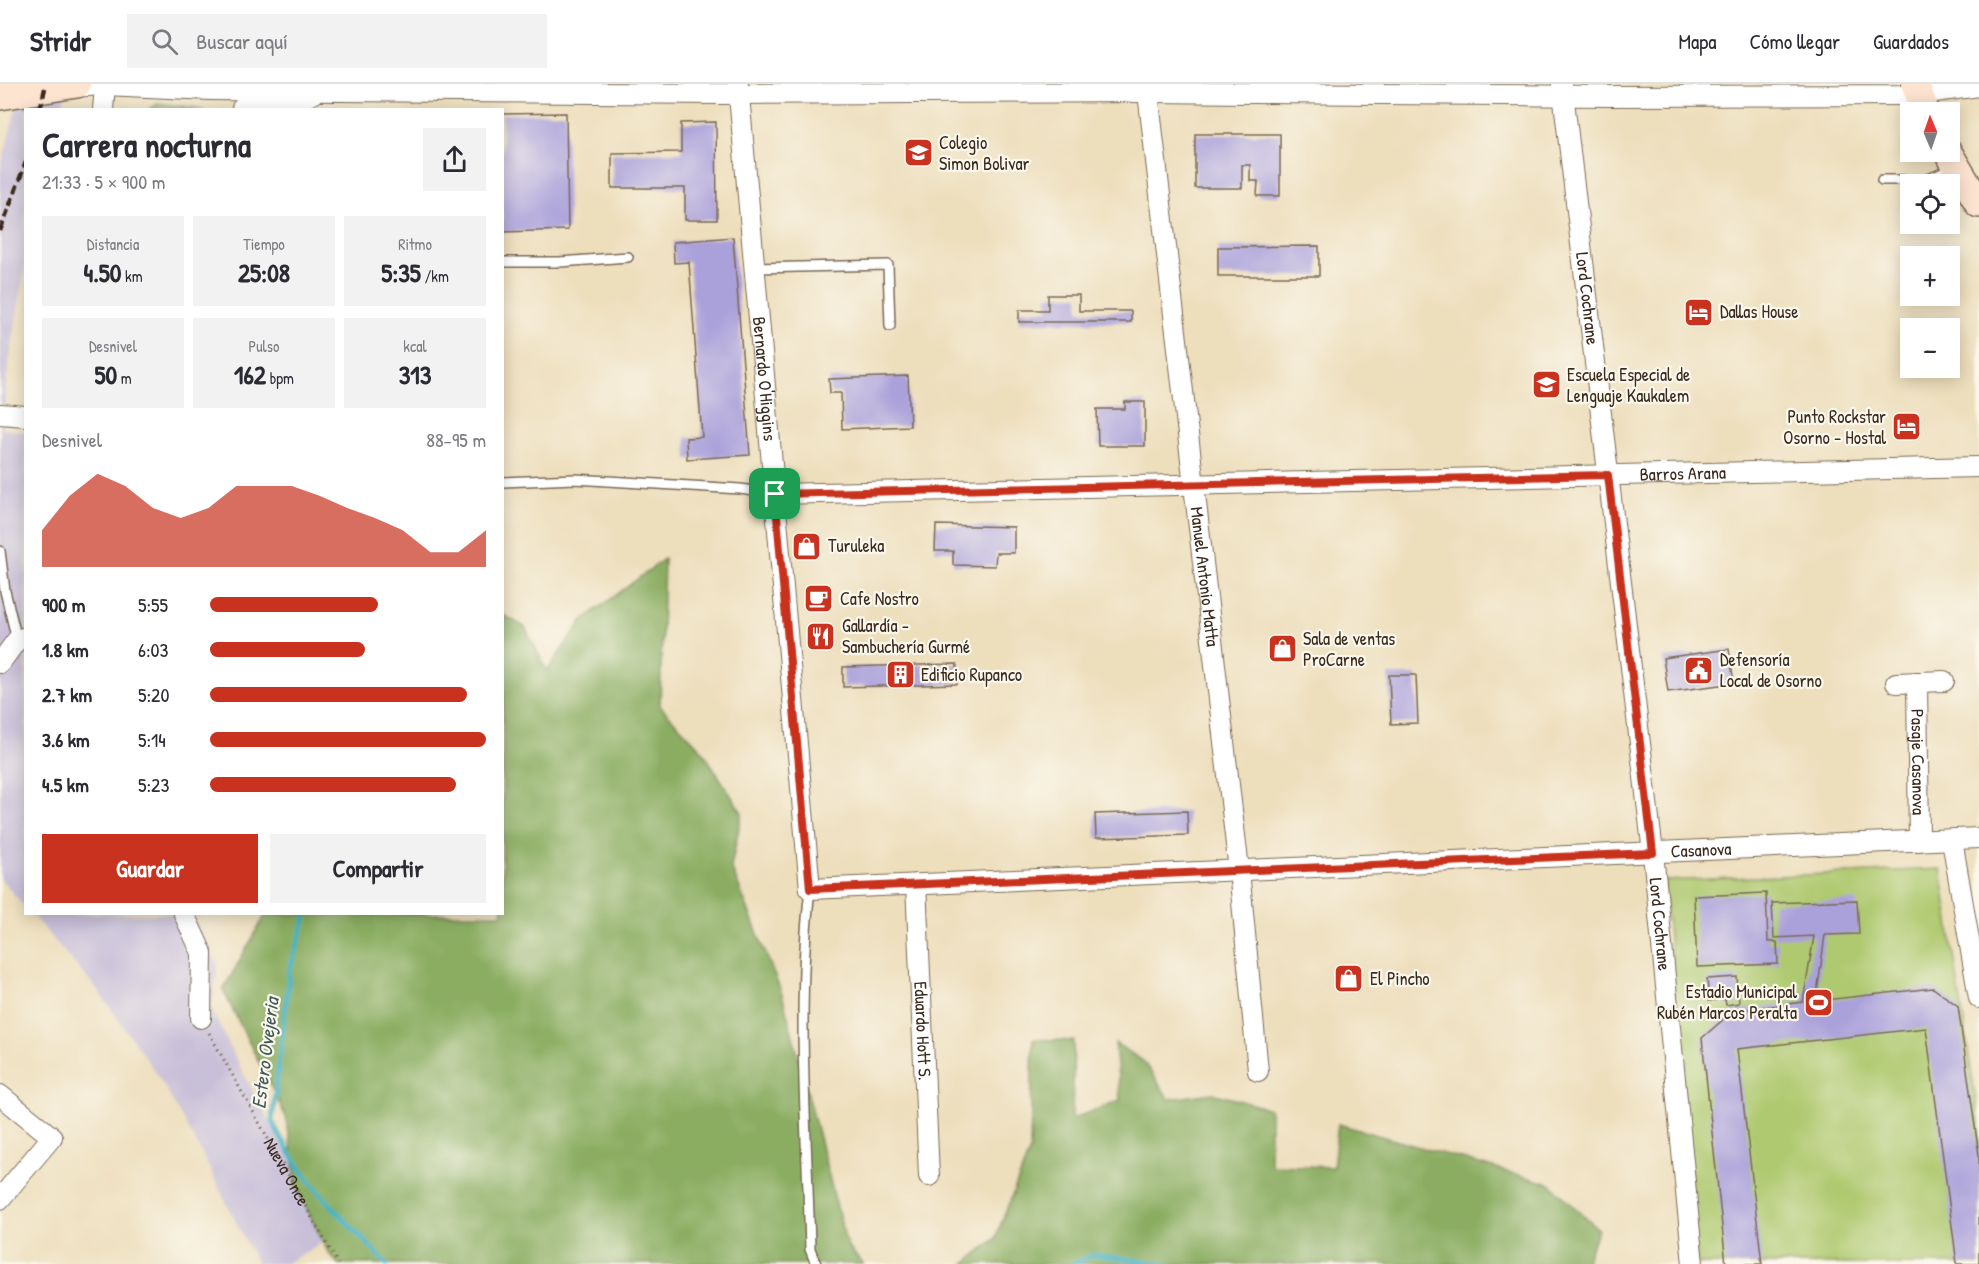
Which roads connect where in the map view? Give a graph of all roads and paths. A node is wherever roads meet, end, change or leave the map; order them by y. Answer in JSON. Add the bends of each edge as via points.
{"nodes":[{"id":1,"x":73,"y":86,"type":"edge"},
{"id":2,"x":105,"y":86,"type":"junction"},
{"id":3,"x":1979,"y":86,"type":"edge"},
{"id":4,"x":318,"y":87,"type":"edge"},
{"id":5,"x":1148,"y":88,"type":"edge"},
{"id":6,"x":738,"y":89,"type":"edge"},
{"id":7,"x":1563,"y":90,"type":"edge"},
{"id":8,"x":0,"y":96,"type":"edge"},
{"id":9,"x":1920,"y":97,"type":"edge"},
{"id":10,"x":103,"y":108,"type":"edge"},
{"id":11,"x":254,"y":108,"type":"edge"},
{"id":12,"x":1949,"y":162,"type":"edge"},
{"id":13,"x":1955,"y":162,"type":"edge"},
{"id":14,"x":1882,"y":180,"type":"dead end"},
{"id":15,"x":1979,"y":204,"type":"edge"},
{"id":16,"x":628,"y":257,"type":"dead end"},
{"id":17,"x":504,"y":262,"type":"edge"},
{"id":18,"x":754,"y":268,"type":"junction"},
{"id":19,"x":890,"y":326,"type":"dead end"},
{"id":20,"x":0,"y":414,"type":"edge"},
{"id":21,"x":24,"y":416,"type":"edge"},
{"id":22,"x":1979,"y":467,"type":"edge"},
{"id":23,"x":1608,"y":475,"type":"junction"},
{"id":24,"x":504,"y":482,"type":"edge"},
{"id":25,"x":1194,"y":485,"type":"junction"},
{"id":26,"x":775,"y":494,"type":"junction"},
{"id":27,"x":0,"y":551,"type":"edge"},
{"id":28,"x":21,"y":639,"type":"edge"},
{"id":29,"x":0,"y":663,"type":"edge"},
{"id":30,"x":1944,"y":681,"type":"dead end"},
{"id":31,"x":1917,"y":682,"type":"junction"},
{"id":32,"x":1896,"y":683,"type":"dead end"},
{"id":33,"x":1979,"y":838,"type":"edge"},
{"id":34,"x":1952,"y":840,"type":"junction"},
{"id":35,"x":1919,"y":841,"type":"junction"},
{"id":36,"x":1653,"y":853,"type":"junction"},
{"id":37,"x":1239,"y":870,"type":"junction"},
{"id":38,"x":916,"y":884,"type":"junction"},
{"id":39,"x":810,"y":889,"type":"junction"},
{"id":40,"x":184,"y":915,"type":"edge"},
{"id":41,"x":1979,"y":998,"type":"edge"},
{"id":42,"x":201,"y":1018,"type":"joint"},
{"id":43,"x":1258,"y":1071,"type":"dead end"},
{"id":44,"x":0,"y":1095,"type":"edge"},
{"id":45,"x":929,"y":1176,"type":"dead end"},
{"id":46,"x":0,"y":1199,"type":"edge"},
{"id":47,"x":338,"y":1264,"type":"edge"},
{"id":48,"x":816,"y":1264,"type":"edge"},
{"id":49,"x":1693,"y":1264,"type":"edge"}],
"edges":[{"from":1,"to":2,"type":"street"},
{"from":1,"to":8,"type":"main road"},
{"from":2,"to":4,"type":"street","via":[[211,90]]},
{"from":2,"to":10,"type":"street"},
{"from":3,"to":9,"type":"street"},
{"from":4,"to":6,"type":"street"},
{"from":4,"to":11,"type":"street","via":[[292,105]]},
{"from":5,"to":6,"type":"street"},
{"from":5,"to":7,"type":"street"},
{"from":5,"to":25,"type":"street","name":"Manuel Antonio Matta"},
{"from":6,"to":18,"type":"street","name":"Bernardo O'Higgins"},
{"from":7,"to":9,"type":"street"},
{"from":7,"to":23,"type":"street","name":"Lord Cochrane"},
{"from":12,"to":14,"type":"lane","via":[[1926,180]]},
{"from":13,"to":15,"type":"main road"},
{"from":16,"to":17,"type":"lane"},
{"from":18,"to":19,"type":"lane","via":[[888,265]]},
{"from":18,"to":26,"type":"street","name":"Bernardo O'Higgins"},
{"from":20,"to":21,"type":"street"},
{"from":22,"to":23,"type":"street","name":"Barros Arana"},
{"from":23,"to":25,"type":"street","name":"Barros Arana"},
{"from":23,"to":36,"type":"street","name":"Lord Cochrane"},
{"from":24,"to":26,"type":"lane","via":[[575,479]]},
{"from":25,"to":26,"type":"street","name":"Barros Arana"},
{"from":25,"to":37,"type":"street","name":"Manuel Antonio Matta"},
{"from":26,"to":39,"type":"street","name":"Bernardo O'Higgins"},
{"from":27,"to":28,"type":"lane","via":[[5,591]]},
{"from":28,"to":29,"type":"street"},
{"from":30,"to":31,"type":"street","name":"Pasaje Casanova"},
{"from":31,"to":32,"type":"street","name":"Pasaje Casanova"},
{"from":31,"to":35,"type":"street","name":"Pasaje Casanova"},
{"from":33,"to":34,"type":"street","name":"Casanova"},
{"from":34,"to":35,"type":"street","name":"Casanova"},
{"from":34,"to":41,"type":"street"},
{"from":35,"to":36,"type":"street","name":"Casanova"},
{"from":36,"to":37,"type":"street","name":"Casanova"},
{"from":36,"to":49,"type":"street","name":"Lord Cochrane"},
{"from":37,"to":38,"type":"street","name":"Casanova"},
{"from":37,"to":43,"type":"street","name":"Manuel Antonio Matta"},
{"from":38,"to":39,"type":"street","name":"Casanova"},
{"from":38,"to":45,"type":"street","name":"Eduardo Hott S."},
{"from":39,"to":48,"type":"lane","via":[[804,934],[804,1014],[810,1249]]},
{"from":40,"to":42,"type":"street","via":[[202,953]]},
{"from":42,"to":47,"type":"path","name":"Nueva Once"},
{"from":44,"to":46,"type":"street","via":[[52,1137]]}]}
